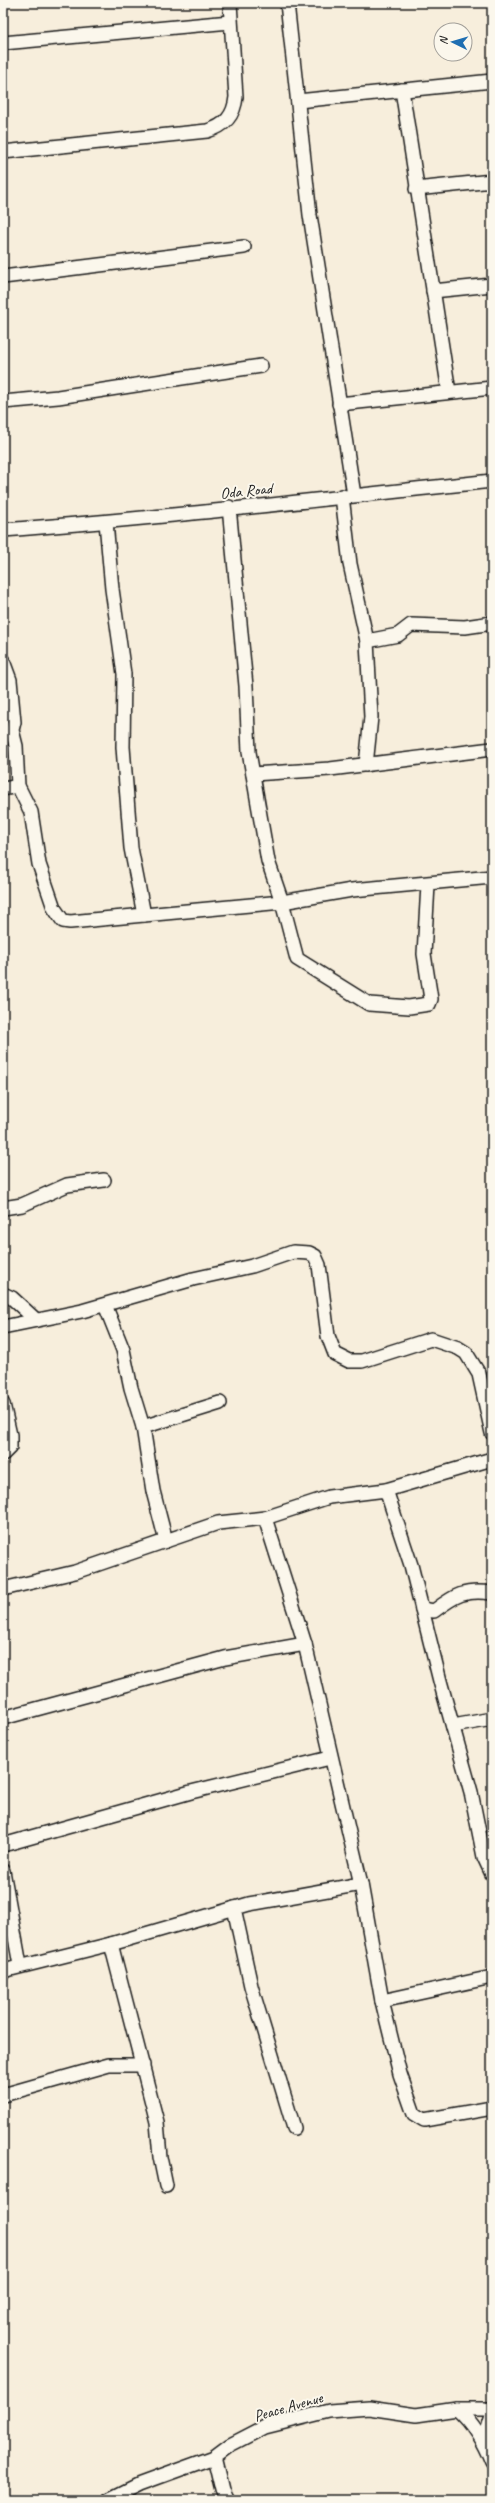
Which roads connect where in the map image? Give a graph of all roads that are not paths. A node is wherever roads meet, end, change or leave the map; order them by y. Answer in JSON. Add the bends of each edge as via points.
{"nodes":[{"id":1,"x":230,"y":3,"type":"edge"},
{"id":2,"x":286,"y":3,"type":"edge"},
{"id":3,"x":230,"y":22,"type":"junction"},
{"id":4,"x":3,"y":43,"type":"edge"},
{"id":5,"x":492,"y":81,"type":"edge"},
{"id":6,"x":402,"y":90,"type":"junction"},
{"id":7,"x":298,"y":100,"type":"junction"},
{"id":8,"x":3,"y":152,"type":"edge"},
{"id":9,"x":492,"y":181,"type":"edge"},
{"id":10,"x":416,"y":189,"type":"junction"},
{"id":11,"x":244,"y":247,"type":"dead end"},
{"id":12,"x":3,"y":276,"type":"edge"},
{"id":13,"x":492,"y":285,"type":"edge"},
{"id":14,"x":433,"y":291,"type":"junction"},
{"id":15,"x":262,"y":366,"type":"dead end"},
{"id":16,"x":492,"y":388,"type":"edge"},
{"id":17,"x":449,"y":392,"type":"junction"},
{"id":18,"x":3,"y":402,"type":"edge"},
{"id":19,"x":339,"y":404,"type":"junction"},
{"id":20,"x":492,"y":481,"type":"edge"},
{"id":21,"x":348,"y":496,"type":"junction"},
{"id":22,"x":229,"y":507,"type":"junction"},
{"id":23,"x":106,"y":522,"type":"junction"},
{"id":24,"x":3,"y":530,"type":"edge"},
{"id":25,"x":492,"y":623,"type":"edge"},
{"id":26,"x":367,"y":641,"type":"junction"},
{"id":27,"x":3,"y":661,"type":"edge"},
{"id":28,"x":7,"y":680,"type":"edge"},
{"id":29,"x":492,"y":749,"type":"edge"},
{"id":30,"x":366,"y":765,"type":"junction"},
{"id":31,"x":253,"y":774,"type":"junction"},
{"id":32,"x":18,"y":786,"type":"junction"},
{"id":33,"x":3,"y":789,"type":"edge"},
{"id":34,"x":492,"y":877,"type":"edge"},
{"id":35,"x":428,"y":884,"type":"junction"},
{"id":36,"x":282,"y":902,"type":"junction"},
{"id":37,"x":144,"y":915,"type":"junction"},
{"id":38,"x":104,"y":1180,"type":"dead end"},
{"id":39,"x":3,"y":1208,"type":"edge"},
{"id":40,"x":3,"y":1294,"type":"edge"},
{"id":41,"x":105,"y":1305,"type":"junction"},
{"id":42,"x":36,"y":1320,"type":"junction"},
{"id":43,"x":3,"y":1327,"type":"edge"},
{"id":44,"x":220,"y":1403,"type":"dead end"},
{"id":45,"x":3,"y":1404,"type":"edge"},
{"id":46,"x":143,"y":1427,"type":"junction"},
{"id":47,"x":492,"y":1433,"type":"edge"},
{"id":48,"x":3,"y":1454,"type":"edge"},
{"id":49,"x":492,"y":1459,"type":"edge"},
{"id":50,"x":386,"y":1490,"type":"junction"},
{"id":51,"x":264,"y":1518,"type":"junction"},
{"id":52,"x":166,"y":1541,"type":"junction"},
{"id":53,"x":3,"y":1589,"type":"edge"},
{"id":54,"x":492,"y":1593,"type":"edge"},
{"id":55,"x":422,"y":1609,"type":"junction"},
{"id":56,"x":305,"y":1644,"type":"junction"},
{"id":57,"x":3,"y":1718,"type":"edge"},
{"id":58,"x":492,"y":1719,"type":"edge"},
{"id":59,"x":453,"y":1726,"type":"junction"},
{"id":60,"x":330,"y":1758,"type":"junction"},
{"id":61,"x":3,"y":1846,"type":"edge"},
{"id":62,"x":488,"y":1856,"type":"edge"},
{"id":63,"x":3,"y":1870,"type":"edge"},
{"id":64,"x":492,"y":1874,"type":"edge"},
{"id":65,"x":361,"y":1884,"type":"junction"},
{"id":66,"x":234,"y":1908,"type":"junction"},
{"id":67,"x":111,"y":1944,"type":"junction"},
{"id":68,"x":20,"y":1965,"type":"junction"},
{"id":69,"x":3,"y":1970,"type":"edge"},
{"id":70,"x":492,"y":1977,"type":"edge"},
{"id":71,"x":382,"y":2001,"type":"junction"},
{"id":72,"x":138,"y":2049,"type":"junction"},
{"id":73,"x":128,"y":2065,"type":"junction"},
{"id":74,"x":142,"y":2065,"type":"junction"},
{"id":75,"x":3,"y":2095,"type":"edge"},
{"id":76,"x":492,"y":2108,"type":"edge"},
{"id":77,"x":294,"y":2128,"type":"dead end"},
{"id":78,"x":166,"y":2186,"type":"dead end"},
{"id":79,"x":457,"y":2409,"type":"junction"},
{"id":80,"x":492,"y":2409,"type":"edge"},
{"id":81,"x":492,"y":2416,"type":"edge"},
{"id":82,"x":484,"y":2441,"type":"junction"},
{"id":83,"x":214,"y":2457,"type":"junction"},
{"id":84,"x":492,"y":2462,"type":"edge"},
{"id":85,"x":108,"y":2500,"type":"edge"},
{"id":86,"x":227,"y":2500,"type":"edge"}],
"edges":[{"from":1,"to":3,"type":"street"},
{"from":2,"to":7,"type":"street"},
{"from":3,"to":4,"type":"street"},
{"from":3,"to":8,"type":"street","via":[[236,97],[231,116],[216,128]]},
{"from":5,"to":6,"type":"street"},
{"from":6,"to":7,"type":"street"},
{"from":6,"to":10,"type":"street"},
{"from":7,"to":19,"type":"street","via":[[310,215]]},
{"from":9,"to":10,"type":"street"},
{"from":10,"to":14,"type":"street"},
{"from":11,"to":12,"type":"street"},
{"from":13,"to":14,"type":"street"},
{"from":14,"to":17,"type":"street"},
{"from":15,"to":18,"type":"street","via":[[58,397]]},
{"from":16,"to":17,"type":"street"},
{"from":17,"to":19,"type":"street"},
{"from":19,"to":21,"type":"street"},
{"from":20,"to":21,"type":"street","name":"Oda Road"},
{"from":21,"to":22,"type":"street","name":"Oda Road"},
{"from":21,"to":26,"type":"street","via":[[350,564]]},
{"from":22,"to":23,"type":"street","name":"Oda Road"},
{"from":22,"to":31,"type":"street","via":[[246,686],[249,752]]},
{"from":23,"to":24,"type":"street","name":"Oda Road"},
{"from":23,"to":37,"type":"street","via":[[124,674],[123,747],[131,848]]},
{"from":25,"to":26,"type":"street","via":[[465,627],[411,625],[398,635]]},
{"from":26,"to":30,"type":"street","via":[[371,717]]},
{"from":27,"to":28,"type":"street"},
{"from":28,"to":32,"type":"street","via":[[14,722],[12,730],[16,746]]},
{"from":29,"to":30,"type":"street"},
{"from":30,"to":31,"type":"street"},
{"from":31,"to":36,"type":"street","via":[[268,861]]},
{"from":32,"to":33,"type":"street"},
{"from":32,"to":37,"type":"street","via":[[30,812],[39,864],[58,917],[70,922]]},
{"from":34,"to":35,"type":"street"},
{"from":35,"to":36,"type":"street","via":[[352,890]]},
{"from":35,"to":36,"type":"street","via":[[424,947],[431,999],[429,1004],[416,1006],[369,1004],[304,965],[296,954]]},
{"from":36,"to":37,"type":"street"},
{"from":38,"to":39,"type":"street","via":[[67,1185],[22,1205]]},
{"from":40,"to":42,"type":"street","via":[[12,1298]]},
{"from":41,"to":42,"type":"street"},
{"from":41,"to":46,"type":"street","via":[[123,1350]]},
{"from":41,"to":47,"type":"street","via":[[193,1279],[252,1266],[283,1254],[309,1253],[319,1264],[328,1336],[338,1358],[362,1361],[431,1339],[458,1348],[466,1352],[480,1374]]},
{"from":42,"to":43,"type":"street"},
{"from":44,"to":46,"type":"street"},
{"from":45,"to":48,"type":"street","via":[[10,1447]]},
{"from":46,"to":52,"type":"street","via":[[152,1486]]},
{"from":49,"to":50,"type":"street"},
{"from":50,"to":51,"type":"street","via":[[329,1497]]},
{"from":50,"to":55,"type":"street","via":[[404,1540]]},
{"from":51,"to":52,"type":"street","via":[[218,1522]]},
{"from":51,"to":56,"type":"street"},
{"from":52,"to":53,"type":"street","via":[[75,1572]]},
{"from":54,"to":55,"type":"street","via":[[468,1591],[455,1596],[434,1611]]},
{"from":55,"to":59,"type":"street"},
{"from":56,"to":57,"type":"street","via":[[217,1660]]},
{"from":56,"to":60,"type":"street"},
{"from":58,"to":59,"type":"street"},
{"from":59,"to":62,"type":"street"},
{"from":60,"to":61,"type":"street","via":[[191,1792]]},
{"from":60,"to":65,"type":"street"},
{"from":62,"to":64,"type":"street"},
{"from":63,"to":68,"type":"street"},
{"from":65,"to":66,"type":"street"},
{"from":65,"to":71,"type":"street"},
{"from":66,"to":67,"type":"street"},
{"from":66,"to":77,"type":"street","via":[[251,1986]]},
{"from":67,"to":68,"type":"street"},
{"from":67,"to":72,"type":"street"},
{"from":68,"to":69,"type":"street"},
{"from":70,"to":71,"type":"street"},
{"from":71,"to":76,"type":"street","via":[[400,2074],[417,2118],[424,2120]]},
{"from":72,"to":73,"type":"street"},
{"from":72,"to":74,"type":"street"},
{"from":73,"to":74,"type":"street"},
{"from":73,"to":75,"type":"street","via":[[109,2065]]},
{"from":74,"to":78,"type":"street","via":[[157,2122]]},
{"from":79,"to":80,"type":"street","name":"Peace Avenue"},
{"from":79,"to":82,"type":"street","via":[[473,2424]]},
{"from":79,"to":83,"type":"street","name":"Peace Avenue","via":[[416,2415],[369,2408],[328,2410],[265,2427],[230,2445]]},
{"from":81,"to":82,"type":"street"},
{"from":82,"to":84,"type":"street"},
{"from":83,"to":85,"type":"street","name":"Peace Avenue","via":[[140,2484]]},
{"from":83,"to":86,"type":"street"}]}
